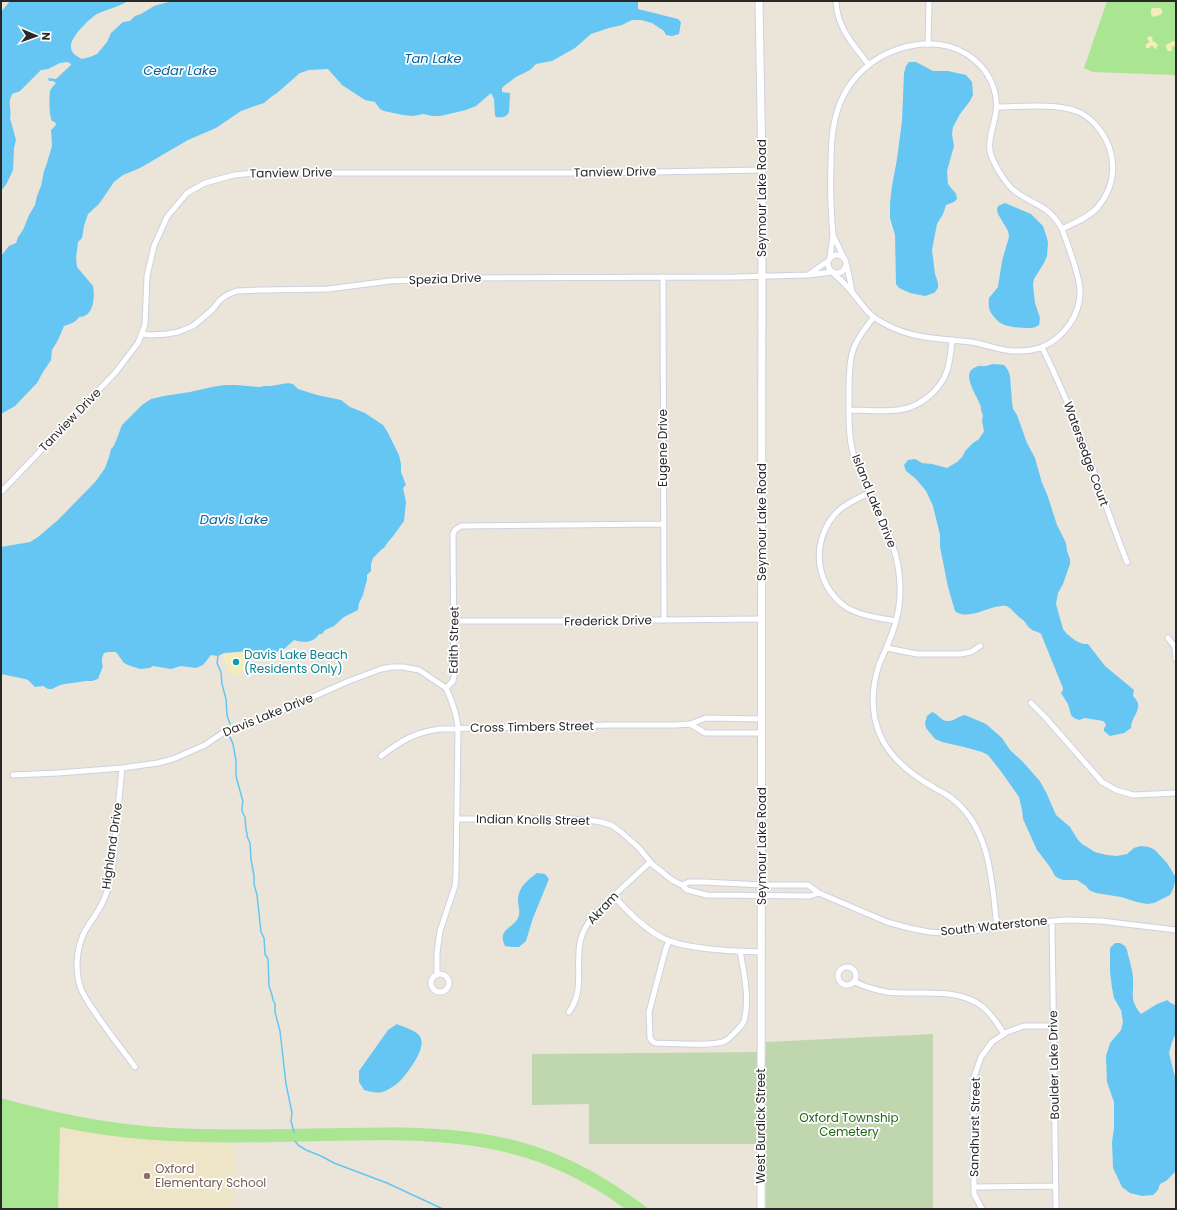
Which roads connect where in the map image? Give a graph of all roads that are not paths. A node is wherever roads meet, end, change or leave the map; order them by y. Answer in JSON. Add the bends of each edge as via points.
{"nodes":[{"id":1,"x":759,"y":1,"type":"edge"},
{"id":2,"x":836,"y":1,"type":"edge"},
{"id":3,"x":929,"y":1,"type":"edge"},
{"id":4,"x":928,"y":44,"type":"junction"},
{"id":5,"x":868,"y":64,"type":"junction"},
{"id":6,"x":997,"y":107,"type":"junction"},
{"id":7,"x":762,"y":170,"type":"junction"},
{"id":8,"x":1062,"y":229,"type":"junction"},
{"id":9,"x":833,"y":235,"type":"junction"},
{"id":10,"x":843,"y":256,"type":"junction"},
{"id":11,"x":829,"y":259,"type":"junction"},
{"id":12,"x":847,"y":265,"type":"junction"},
{"id":13,"x":833,"y":273,"type":"junction"},
{"id":14,"x":808,"y":275,"type":"junction"},
{"id":15,"x":762,"y":276,"type":"junction"},
{"id":16,"x":663,"y":277,"type":"junction"},
{"id":17,"x":852,"y":292,"type":"junction"},
{"id":18,"x":874,"y":317,"type":"junction"},
{"id":19,"x":142,"y":334,"type":"junction"},
{"id":20,"x":952,"y":341,"type":"junction"},
{"id":21,"x":1042,"y":347,"type":"junction"},
{"id":22,"x":849,"y":410,"type":"junction"},
{"id":23,"x":1,"y":492,"type":"edge"},
{"id":24,"x":870,"y":493,"type":"junction"},
{"id":25,"x":663,"y":524,"type":"junction"},
{"id":26,"x":1127,"y":562,"type":"dead end"},
{"id":27,"x":762,"y":619,"type":"junction"},
{"id":28,"x":664,"y":620,"type":"junction"},
{"id":29,"x":454,"y":621,"type":"junction"},
{"id":30,"x":896,"y":621,"type":"junction"},
{"id":31,"x":1168,"y":638,"type":"dead end"},
{"id":32,"x":980,"y":646,"type":"dead end"},
{"id":33,"x":887,"y":648,"type":"junction"},
{"id":34,"x":1176,"y":659,"type":"edge"},
{"id":35,"x":446,"y":688,"type":"junction"},
{"id":36,"x":1031,"y":703,"type":"dead end"},
{"id":37,"x":762,"y":719,"type":"junction"},
{"id":38,"x":690,"y":724,"type":"junction"},
{"id":39,"x":458,"y":728,"type":"junction"},
{"id":40,"x":762,"y":734,"type":"junction"},
{"id":41,"x":381,"y":756,"type":"dead end"},
{"id":42,"x":122,"y":768,"type":"junction"},
{"id":43,"x":13,"y":775,"type":"dead end"},
{"id":44,"x":1176,"y":793,"type":"edge"},
{"id":45,"x":457,"y":819,"type":"junction"},
{"id":46,"x":650,"y":862,"type":"junction"},
{"id":47,"x":682,"y":885,"type":"junction"},
{"id":48,"x":762,"y":885,"type":"junction"},
{"id":49,"x":819,"y":893,"type":"junction"},
{"id":50,"x":614,"y":896,"type":"junction"},
{"id":51,"x":762,"y":896,"type":"junction"},
{"id":52,"x":1052,"y":921,"type":"junction"},
{"id":53,"x":997,"y":928,"type":"junction"},
{"id":54,"x":1176,"y":930,"type":"edge"},
{"id":55,"x":669,"y":941,"type":"junction"},
{"id":56,"x":740,"y":951,"type":"junction"},
{"id":57,"x":762,"y":952,"type":"junction"},
{"id":58,"x":437,"y":975,"type":"dead end"},
{"id":59,"x":855,"y":982,"type":"dead end"},
{"id":60,"x":569,"y":1012,"type":"dead end"},
{"id":61,"x":1054,"y":1026,"type":"junction"},
{"id":62,"x":1004,"y":1034,"type":"junction"},
{"id":63,"x":761,"y":1042,"type":"joint"},
{"id":64,"x":135,"y":1067,"type":"dead end"},
{"id":65,"x":1056,"y":1186,"type":"junction"},
{"id":66,"x":974,"y":1187,"type":"junction"},
{"id":67,"x":761,"y":1209,"type":"edge"},
{"id":68,"x":982,"y":1209,"type":"edge"},
{"id":69,"x":1056,"y":1209,"type":"edge"}],
"edges":[{"from":1,"to":7,"type":"street","name":"Seymour Lake Road"},
{"from":2,"to":5,"type":"street","via":[[847,36]]},
{"from":3,"to":4,"type":"street"},
{"from":4,"to":5,"type":"street","via":[[897,49]]},
{"from":4,"to":6,"type":"street","via":[[951,46],[969,55],[980,65],[993,85]]},
{"from":5,"to":9,"type":"street","via":[[847,89],[834,123],[830,193]]},
{"from":6,"to":8,"type":"street","via":[[990,140],[990,153],[995,164],[1015,192],[1053,215]]},
{"from":6,"to":8,"type":"street","via":[[1064,107],[1077,111],[1096,124],[1110,147],[1113,159],[1111,185],[1101,203],[1096,210]]},
{"from":7,"to":15,"type":"street","name":"Seymour Lake Road"},
{"from":7,"to":19,"type":"street","name":"Tanview Drive","via":[[598,173],[256,173],[205,182],[188,193],[167,217],[154,246]]},
{"from":8,"to":21,"type":"street","via":[[1079,281],[1079,304],[1069,326],[1062,334]]},
{"from":9,"to":10,"type":"street"},
{"from":9,"to":11,"type":"street"},
{"from":10,"to":11,"type":"street","via":[[838,254]]},
{"from":10,"to":12,"type":"street"},
{"from":11,"to":13,"type":"street","via":[[829,268]]},
{"from":11,"to":14,"type":"street"},
{"from":12,"to":13,"type":"street","via":[[841,273]]},
{"from":12,"to":17,"type":"street"},
{"from":13,"to":14,"type":"street","name":"Spezia Drive"},
{"from":13,"to":17,"type":"street"},
{"from":14,"to":15,"type":"street","name":"Spezia Drive"},
{"from":15,"to":16,"type":"street","name":"Spezia Drive"},
{"from":15,"to":27,"type":"street","name":"Seymour Lake Road"},
{"from":16,"to":19,"type":"street","name":"Spezia Drive","via":[[464,278],[390,281],[328,289],[237,291],[227,294],[193,326],[167,334]]},
{"from":16,"to":25,"type":"street","name":"Eugene Drive"},
{"from":17,"to":18,"type":"street","via":[[858,302]]},
{"from":18,"to":20,"type":"street","via":[[920,337]]},
{"from":18,"to":22,"type":"street","name":"Island Lake Drive","via":[[861,332],[851,354]]},
{"from":19,"to":23,"type":"street","name":"Tanview Drive","via":[[115,373]]},
{"from":20,"to":21,"type":"street","via":[[1013,351],[1028,351]]},
{"from":20,"to":22,"type":"street","via":[[947,371],[941,383],[926,398],[900,410]]},
{"from":21,"to":26,"type":"street","name":"Watersedge Court","via":[[1083,442]]},
{"from":22,"to":24,"type":"street","name":"Island Lake Drive","via":[[853,451]]},
{"from":24,"to":30,"type":"street","name":"Island Lake Drive","via":[[887,530],[896,558],[899,574]]},
{"from":24,"to":30,"type":"street","via":[[845,506],[829,521],[822,535],[819,566],[825,584],[845,606],[854,611]]},
{"from":25,"to":28,"type":"street","name":"Eugene Drive"},
{"from":25,"to":29,"type":"street","name":"Edith Street","via":[[458,527],[453,534]]},
{"from":27,"to":28,"type":"street","name":"Frederick Drive"},
{"from":27,"to":37,"type":"street","name":"Seymour Lake Road"},
{"from":28,"to":29,"type":"street","name":"Frederick Drive"},
{"from":29,"to":35,"type":"street","name":"Edith Street","via":[[454,676]]},
{"from":30,"to":33,"type":"street","name":"Island Lake Drive"},
{"from":31,"to":34,"type":"street","via":[[1175,647]]},
{"from":32,"to":33,"type":"street","via":[[971,652],[960,654],[917,654]]},
{"from":33,"to":53,"type":"street","name":"Island Lake Drive","via":[[875,680],[873,705],[880,736],[898,761],[921,780],[954,800],[970,817],[982,839],[988,861]]},
{"from":35,"to":39,"type":"street","name":"Edith Street","via":[[454,704]]},
{"from":35,"to":42,"type":"street","name":"Davis Lake Drive","via":[[419,670],[403,667],[381,669],[254,723],[224,732],[205,745],[173,759]]},
{"from":36,"to":44,"type":"street","via":[[1102,782],[1133,795]]},
{"from":37,"to":38,"type":"street","name":"Cross Timbers Street","via":[[706,718]]},
{"from":37,"to":40,"type":"street","name":"Seymour Lake Road"},
{"from":38,"to":39,"type":"street","name":"Cross Timbers Street"},
{"from":38,"to":40,"type":"street","name":"Cross Timbers Street","via":[[705,733]]},
{"from":39,"to":41,"type":"street","name":"Cross Timbers Street","via":[[426,730],[400,742]]},
{"from":39,"to":45,"type":"street","name":"Edith Street"},
{"from":40,"to":48,"type":"street","name":"Seymour Lake Road"},
{"from":42,"to":43,"type":"street","name":"Davis Lake Drive"},
{"from":42,"to":64,"type":"street","name":"Highland Drive","via":[[112,872],[100,909],[83,936],[77,969],[85,998]]},
{"from":45,"to":46,"type":"street","name":"Indian Knolls Street","via":[[569,819],[601,822],[621,832]]},
{"from":45,"to":58,"type":"street","name":"Edith Street","via":[[456,875],[440,931]]},
{"from":46,"to":47,"type":"street","name":"Indian Knolls Street"},
{"from":46,"to":50,"type":"street","name":"Akram"},
{"from":47,"to":48,"type":"street","via":[[689,882],[704,882]]},
{"from":47,"to":51,"type":"street","name":"Indian Knolls Street","via":[[687,890],[707,895]]},
{"from":48,"to":49,"type":"street","name":"South Waterstone","via":[[808,885]]},
{"from":48,"to":51,"type":"street","name":"Seymour Lake Road"},
{"from":49,"to":51,"type":"street","via":[[810,896]]},
{"from":49,"to":53,"type":"street","name":"South Waterstone","via":[[887,922],[909,928],[944,933]]},
{"from":50,"to":55,"type":"street","via":[[647,928]]},
{"from":50,"to":60,"type":"street","name":"Akram","via":[[586,926],[581,939],[577,996]]},
{"from":51,"to":57,"type":"street","name":"Seymour Lake Road"},
{"from":52,"to":53,"type":"street","name":"South Waterstone"},
{"from":52,"to":54,"type":"street","name":"South Waterstone","via":[[1090,920]]},
{"from":52,"to":61,"type":"street","name":"Boulder Lake Drive"},
{"from":55,"to":56,"type":"street"},
{"from":55,"to":56,"type":"street","via":[[649,1012],[650,1038],[654,1042],[705,1044],[725,1041],[736,1032],[743,1022],[746,1000]]},
{"from":56,"to":57,"type":"street"},
{"from":57,"to":63,"type":"street","name":"Seymour Lake Road"},
{"from":59,"to":62,"type":"street","via":[[887,992],[944,994],[965,998],[984,1008]]},
{"from":61,"to":62,"type":"street","name":"Sandhurst Street","via":[[1024,1026]]},
{"from":61,"to":65,"type":"street","name":"Boulder Lake Drive"},
{"from":62,"to":66,"type":"street","name":"Sandhurst Street","via":[[992,1042],[981,1057],[974,1077]]},
{"from":63,"to":67,"type":"street","name":"West Burdick Street"},
{"from":65,"to":66,"type":"street"},
{"from":65,"to":69,"type":"street","name":"Boulder Lake Drive"},
{"from":66,"to":68,"type":"street","name":"Sandhurst Street","via":[[974,1194]]}]}
